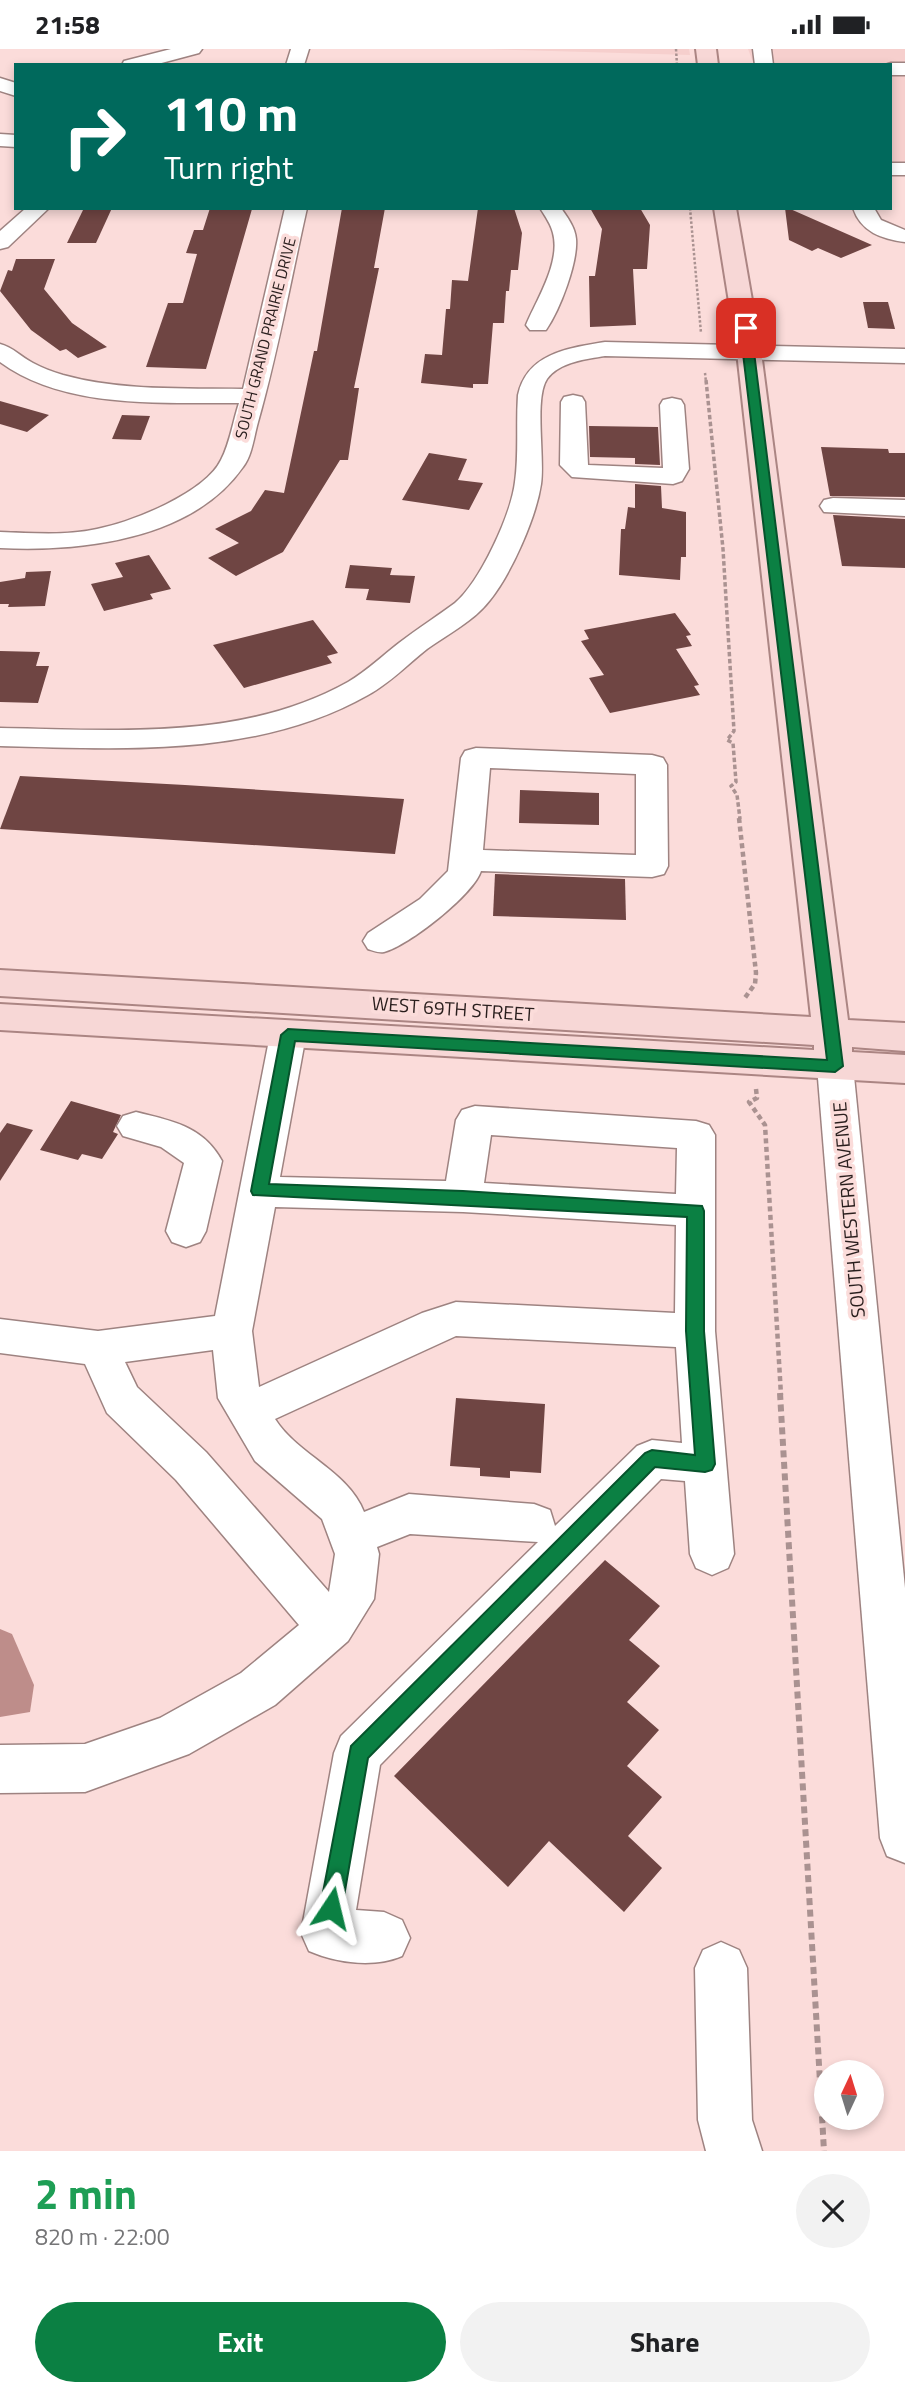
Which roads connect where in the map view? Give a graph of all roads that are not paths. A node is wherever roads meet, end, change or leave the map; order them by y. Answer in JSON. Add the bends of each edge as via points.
{"nodes":[{"id":1,"x":193,"y":49,"type":"edge"},
{"id":2,"x":139,"y":63,"type":"edge"},
{"id":3,"x":37,"y":210,"type":"edge"},
{"id":4,"x":296,"y":210,"type":"edge"},
{"id":5,"x":551,"y":210,"type":"edge"},
{"id":6,"x":725,"y":210,"type":"edge"},
{"id":7,"x":863,"y":210,"type":"edge"},
{"id":8,"x":905,"y":236,"type":"edge"},
{"id":9,"x":0,"y":242,"type":"edge"},
{"id":10,"x":538,"y":325,"type":"dead end"},
{"id":11,"x":0,"y":351,"type":"edge"},
{"id":12,"x":749,"y":352,"type":"junction"},
{"id":13,"x":905,"y":356,"type":"edge"},
{"id":14,"x":253,"y":397,"type":"junction"},
{"id":15,"x":573,"y":402,"type":"dead end"},
{"id":16,"x":672,"y":405,"type":"dead end"},
{"id":17,"x":833,"y":506,"type":"dead end"},
{"id":18,"x":905,"y":508,"type":"edge"},
{"id":19,"x":0,"y":540,"type":"edge"},
{"id":20,"x":0,"y":737,"type":"edge"},
{"id":21,"x":466,"y":860,"type":"junction"},
{"id":22,"x":380,"y":941,"type":"dead end"},
{"id":23,"x":0,"y":983,"type":"edge"},
{"id":24,"x":0,"y":1017,"type":"edge"},
{"id":25,"x":288,"y":1035,"type":"junction"},
{"id":26,"x":905,"y":1037,"type":"edge"},
{"id":27,"x":833,"y":1050,"type":"junction"},
{"id":28,"x":905,"y":1069,"type":"edge"},
{"id":29,"x":136,"y":1126,"type":"dead end"},
{"id":30,"x":259,"y":1191,"type":"junction"},
{"id":31,"x":463,"y":1197,"type":"junction"},
{"id":32,"x":696,"y":1211,"type":"junction"},
{"id":33,"x":186,"y":1231,"type":"dead end"},
{"id":34,"x":232,"y":1331,"type":"junction"},
{"id":35,"x":695,"y":1331,"type":"junction"},
{"id":36,"x":0,"y":1336,"type":"edge"},
{"id":37,"x":98,"y":1348,"type":"junction"},
{"id":38,"x":248,"y":1412,"type":"junction"},
{"id":39,"x":705,"y":1464,"type":"junction"},
{"id":40,"x":534,"y":1524,"type":"dead end"},
{"id":41,"x":351,"y":1537,"type":"junction"},
{"id":42,"x":712,"y":1554,"type":"dead end"},
{"id":43,"x":332,"y":1626,"type":"junction"},
{"id":44,"x":0,"y":1769,"type":"edge"},
{"id":45,"x":905,"y":1838,"type":"edge"},
{"id":46,"x":384,"y":1938,"type":"dead end"},
{"id":47,"x":721,"y":1968,"type":"dead end"},
{"id":48,"x":734,"y":2151,"type":"edge"}],
"edges":[{"from":1,"to":2,"type":"street"},
{"from":3,"to":9,"type":"street"},
{"from":4,"to":14,"type":"street","name":"SOUTH GRAND PRAIRIE DRIVE"},
{"from":5,"to":10,"type":"street","via":[[565,237],[562,259]]},
{"from":6,"to":12,"type":"main road","name":"SOUTH WESTERN AVENUE"},
{"from":7,"to":8,"type":"street","via":[[881,230]]},
{"from":11,"to":14,"type":"street","via":[[32,373],[87,389]]},
{"from":12,"to":13,"type":"street"},
{"from":12,"to":20,"type":"street","via":[[605,349],[551,363],[535,377],[531,392],[528,483],[522,511],[480,595],[358,688],[307,713],[234,732],[159,740]]},
{"from":12,"to":27,"type":"main road","name":"SOUTH WESTERN AVENUE"},
{"from":14,"to":19,"type":"street","name":"SOUTH GRAND PRAIRIE DRIVE","via":[[233,464],[198,499],[100,537]]},
{"from":15,"to":16,"type":"street","via":[[573,465],[581,472],[673,476]]},
{"from":17,"to":18,"type":"street"},
{"from":21,"to":21,"type":"street","via":[[476,758],[652,765],[652,866]]},
{"from":21,"to":22,"type":"street","via":[[464,874],[432,907]]},
{"from":23,"to":27,"type":"main road","name":"WEST 69TH STREET","via":[[367,1003]]},
{"from":24,"to":25,"type":"main road","name":"WEST 69TH STREET"},
{"from":25,"to":27,"type":"main road","name":"WEST 69TH STREET"},
{"from":25,"to":30,"type":"street"},
{"from":26,"to":27,"type":"main road","name":"WEST 69TH STREET"},
{"from":27,"to":28,"type":"main road","name":"WEST 69TH STREET"},
{"from":27,"to":45,"type":"street","name":"SOUTH WESTERN AVENUE"},
{"from":29,"to":33,"type":"street","via":[[179,1137],[195,1147],[203,1161]]},
{"from":30,"to":31,"type":"street"},
{"from":30,"to":34,"type":"street"},
{"from":31,"to":32,"type":"street"},
{"from":31,"to":32,"type":"street","via":[[475,1120],[696,1135]]},
{"from":32,"to":35,"type":"street"},
{"from":34,"to":37,"type":"street"},
{"from":34,"to":38,"type":"street","via":[[239,1398]]},
{"from":35,"to":38,"type":"street","via":[[456,1319]]},
{"from":35,"to":39,"type":"street"},
{"from":36,"to":37,"type":"street"},
{"from":37,"to":43,"type":"street","via":[[122,1400],[191,1467]]},
{"from":38,"to":41,"type":"street","via":[[270,1448],[340,1507]]},
{"from":39,"to":42,"type":"street"},
{"from":39,"to":46,"type":"street","via":[[652,1458],[358,1753],[327,1934]]},
{"from":40,"to":41,"type":"street","via":[[409,1514]]},
{"from":41,"to":43,"type":"street","via":[[358,1554],[351,1599]]},
{"from":43,"to":44,"type":"street","via":[[258,1689],[172,1737],[85,1768]]},
{"from":47,"to":48,"type":"street","via":[[725,2120]]}]}
